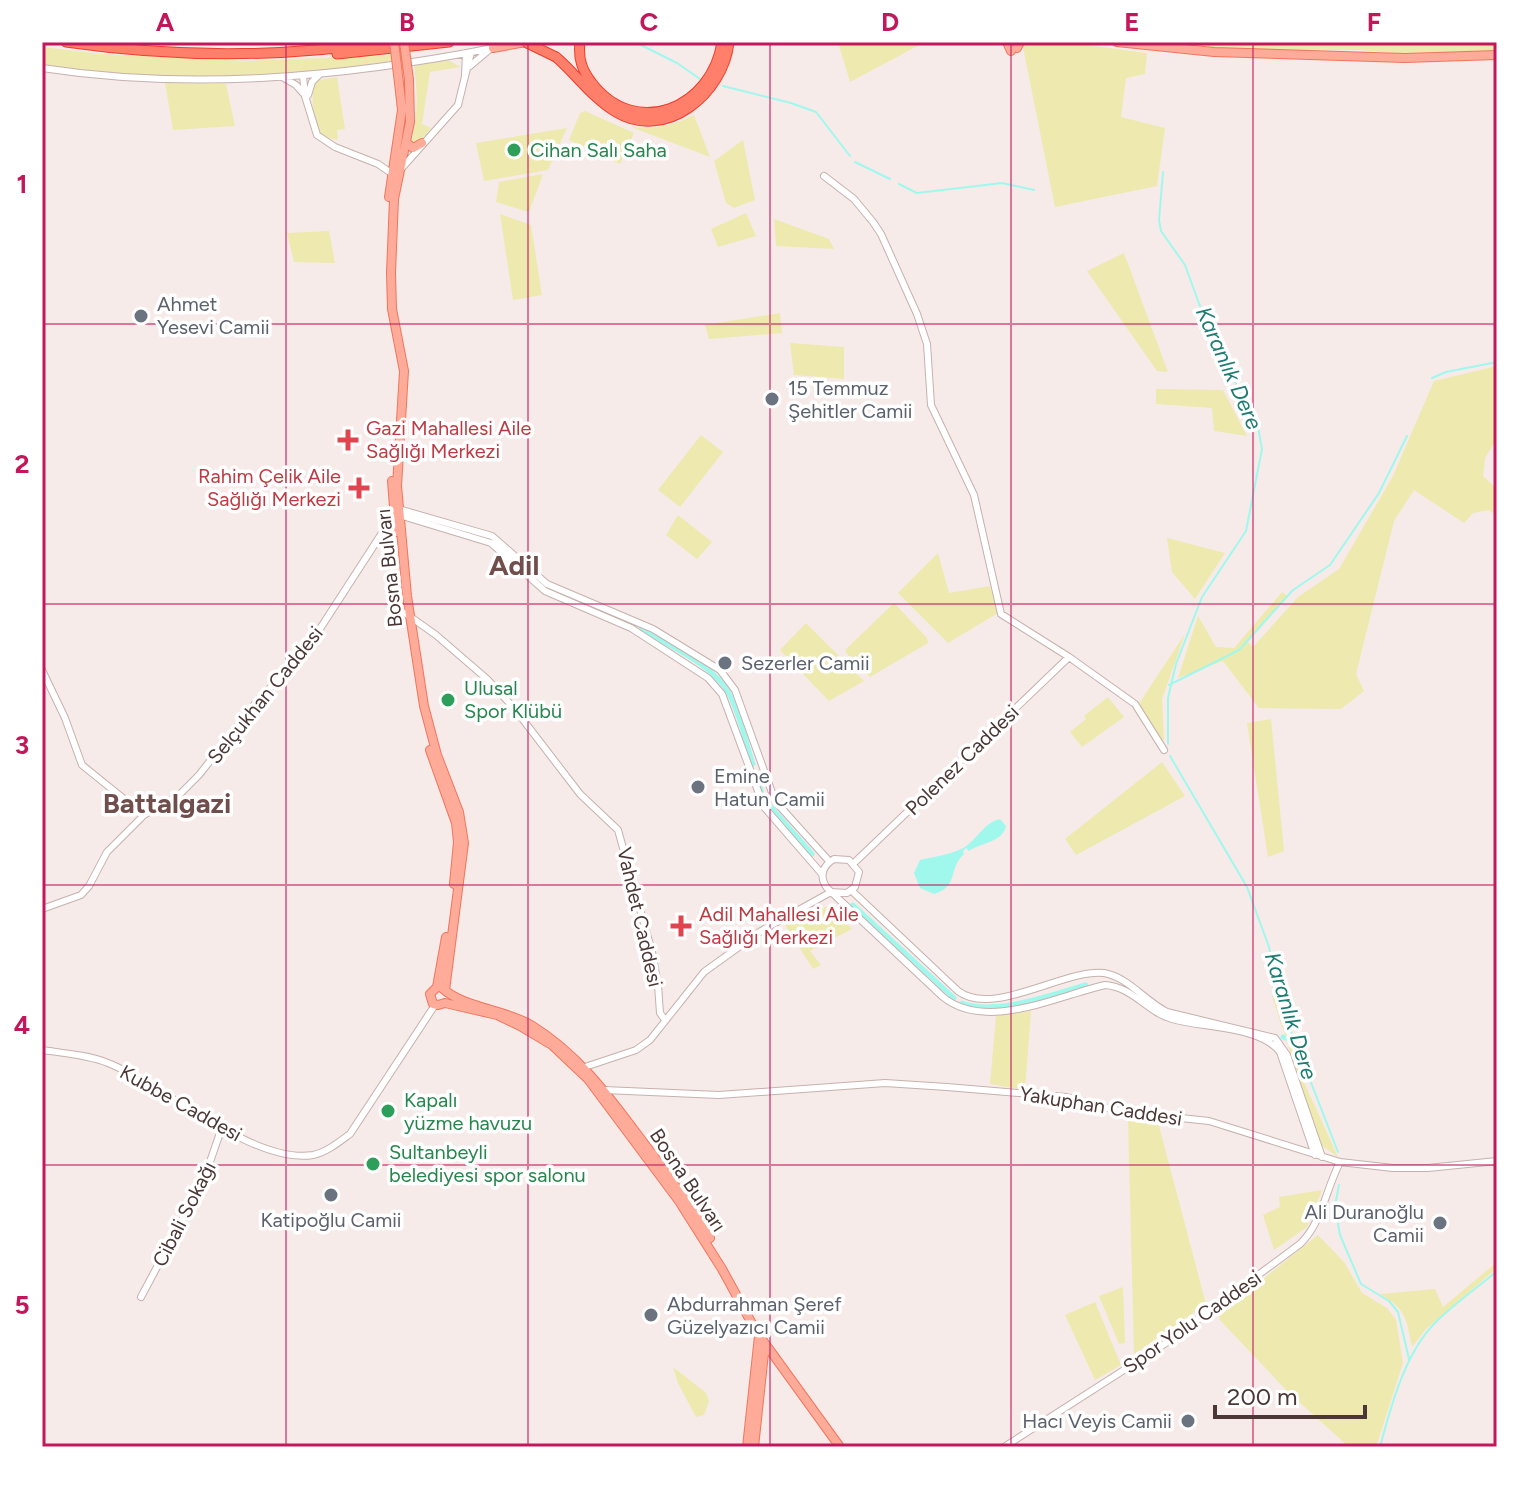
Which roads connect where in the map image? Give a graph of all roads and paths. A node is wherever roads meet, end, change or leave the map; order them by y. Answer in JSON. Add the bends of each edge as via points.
{"nodes":[{"id":1,"x":66,"y":42,"type":"edge"},
{"id":2,"x":384,"y":42,"type":"edge"},
{"id":3,"x":394,"y":42,"type":"edge"},
{"id":4,"x":404,"y":42,"type":"edge"},
{"id":5,"x":449,"y":42,"type":"edge"},
{"id":6,"x":526,"y":42,"type":"edge"},
{"id":7,"x":722,"y":42,"type":"edge"},
{"id":8,"x":729,"y":42,"type":"edge"},
{"id":9,"x":1117,"y":42,"type":"edge"},
{"id":10,"x":1131,"y":42,"type":"edge"},
{"id":11,"x":1148,"y":46,"type":"junction"},
{"id":12,"x":579,"y":47,"type":"edge"},
{"id":13,"x":493,"y":48,"type":"junction"},
{"id":14,"x":469,"y":52,"type":"junction"},
{"id":15,"x":186,"y":53,"type":"junction"},
{"id":16,"x":1497,"y":55,"type":"edge"},
{"id":17,"x":448,"y":57,"type":"junction"},
{"id":18,"x":42,"y":68,"type":"edge"},
{"id":19,"x":466,"y":69,"type":"junction"},
{"id":20,"x":321,"y":74,"type":"junction"},
{"id":21,"x":304,"y":76,"type":"junction"},
{"id":22,"x":281,"y":78,"type":"junction"},
{"id":23,"x":307,"y":95,"type":"junction"},
{"id":24,"x":407,"y":143,"type":"junction"},
{"id":25,"x":422,"y":143,"type":"junction"},
{"id":26,"x":396,"y":159,"type":"junction"},
{"id":27,"x":378,"y":164,"type":"junction"},
{"id":28,"x":398,"y":172,"type":"junction"},
{"id":29,"x":824,"y":176,"type":"dead end"},
{"id":30,"x":396,"y":512,"type":"junction"},
{"id":31,"x":513,"y":554,"type":"junction"},
{"id":32,"x":513,"y":564,"type":"junction"},
{"id":33,"x":408,"y":615,"type":"junction"},
{"id":34,"x":641,"y":623,"type":"junction"},
{"id":35,"x":635,"y":630,"type":"junction"},
{"id":36,"x":1069,"y":657,"type":"junction"},
{"id":37,"x":42,"y":670,"type":"edge"},
{"id":38,"x":1164,"y":750,"type":"dead end"},
{"id":39,"x":750,"y":772,"type":"junction"},
{"id":40,"x":765,"y":775,"type":"junction"},
{"id":41,"x":144,"y":815,"type":"junction"},
{"id":42,"x":829,"y":861,"type":"junction"},
{"id":43,"x":854,"y":863,"type":"junction"},
{"id":44,"x":822,"y":874,"type":"junction"},
{"id":45,"x":852,"y":891,"type":"junction"},
{"id":46,"x":831,"y":892,"type":"junction"},
{"id":47,"x":42,"y":909,"type":"edge"},
{"id":48,"x":960,"y":992,"type":"junction"},
{"id":49,"x":444,"y":993,"type":"junction"},
{"id":50,"x":435,"y":1005,"type":"junction"},
{"id":51,"x":956,"y":1007,"type":"junction"},
{"id":52,"x":665,"y":1020,"type":"junction"},
{"id":53,"x":42,"y":1050,"type":"edge"},
{"id":54,"x":585,"y":1067,"type":"junction"},
{"id":55,"x":604,"y":1090,"type":"junction"},
{"id":56,"x":221,"y":1130,"type":"junction"},
{"id":57,"x":1318,"y":1156,"type":"junction"},
{"id":58,"x":1497,"y":1161,"type":"edge"},
{"id":59,"x":1340,"y":1162,"type":"junction"},
{"id":60,"x":141,"y":1297,"type":"dead end"},
{"id":61,"x":763,"y":1338,"type":"junction"},
{"id":62,"x":747,"y":1447,"type":"edge"},
{"id":63,"x":754,"y":1447,"type":"edge"},
{"id":64,"x":840,"y":1447,"type":"edge"},
{"id":65,"x":847,"y":1447,"type":"edge"},
{"id":66,"x":1004,"y":1447,"type":"edge"}],
"edges":[{"from":1,"to":15,"type":"highway"},
{"from":2,"to":15,"type":"highway","via":[[281,52]]},
{"from":3,"to":26,"type":"main road","name":"Bosna Bulvarı","bridge":true,"via":[[402,110]]},
{"from":4,"to":24,"type":"main road","name":"Bosna Bulvarı","bridge":true},
{"from":5,"to":15,"type":"highway","via":[[283,58]]},
{"from":6,"to":8,"type":"highway","bridge":true,"via":[[556,57],[605,105],[629,119],[645,120],[678,114],[706,95],[724,66]]},
{"from":6,"to":13,"type":"main road"},
{"from":7,"to":12,"type":"highway","via":[[703,88],[658,112],[627,109],[610,100],[585,72]]},
{"from":9,"to":11,"type":"main road"},
{"from":10,"to":11,"type":"main road"},
{"from":11,"to":16,"type":"main road","via":[[1405,58]]},
{"from":13,"to":14,"type":"street"},
{"from":13,"to":19,"type":"street"},
{"from":14,"to":17,"type":"street"},
{"from":14,"to":19,"type":"street"},
{"from":17,"to":19,"type":"street"},
{"from":17,"to":20,"type":"street"},
{"from":18,"to":22,"type":"street","via":[[95,76]]},
{"from":19,"to":25,"type":"street","via":[[458,105]]},
{"from":20,"to":21,"type":"street"},
{"from":20,"to":23,"type":"street"},
{"from":21,"to":22,"type":"street"},
{"from":21,"to":23,"type":"street"},
{"from":22,"to":23,"type":"street"},
{"from":23,"to":27,"type":"street","via":[[320,138]]},
{"from":24,"to":25,"type":"main road","via":[[413,148]]},
{"from":24,"to":28,"type":"main road","name":"Bosna Bulvarı"},
{"from":25,"to":28,"type":"street"},
{"from":26,"to":27,"type":"street"},
{"from":26,"to":28,"type":"main road","name":"Bosna Bulvarı"},
{"from":27,"to":28,"type":"street"},
{"from":28,"to":30,"type":"main road","name":"Bosna Bulvarı","via":[[389,199],[386,273],[399,372],[392,486]]},
{"from":29,"to":36,"type":"street","via":[[873,222],[917,314],[927,344],[931,405],[974,495],[1001,614]]},
{"from":30,"to":31,"type":"street","via":[[492,536]]},
{"from":30,"to":32,"type":"street","via":[[486,541]]},
{"from":30,"to":33,"type":"main road","name":"Bosna Bulvarı"},
{"from":30,"to":41,"type":"street","name":"Selçukhan Caddesi","via":[[303,655],[257,701],[199,775],[178,796]]},
{"from":31,"to":32,"type":"street"},
{"from":31,"to":34,"type":"street","via":[[547,584]]},
{"from":32,"to":35,"type":"street","via":[[545,591]]},
{"from":33,"to":49,"type":"main road","name":"Bosna Bulvarı","via":[[427,717],[464,843]]},
{"from":33,"to":52,"type":"street","name":"Vahdet Caddesi","via":[[487,679],[580,794],[618,830]]},
{"from":34,"to":35,"type":"street"},
{"from":34,"to":40,"type":"street","via":[[714,666],[731,682]]},
{"from":35,"to":39,"type":"street","via":[[719,689]]},
{"from":36,"to":38,"type":"street","via":[[1135,704]]},
{"from":36,"to":43,"type":"street","name":"Polenez Caddesi"},
{"from":37,"to":41,"type":"street","via":[[82,765]]},
{"from":39,"to":40,"type":"street"},
{"from":39,"to":44,"type":"street","via":[[764,807]]},
{"from":40,"to":42,"type":"street","via":[[775,801]]},
{"from":41,"to":47,"type":"street","name":"Selçukhan Caddesi","via":[[107,852],[81,895]]},
{"from":42,"to":43,"type":"street"},
{"from":42,"to":44,"type":"street"},
{"from":43,"to":45,"type":"street","via":[[859,877]]},
{"from":44,"to":46,"type":"street"},
{"from":45,"to":46,"type":"street"},
{"from":45,"to":48,"type":"street"},
{"from":46,"to":51,"type":"street"},
{"from":46,"to":52,"type":"street","via":[[761,931],[704,972]]},
{"from":48,"to":51,"type":"street"},
{"from":48,"to":57,"type":"street","via":[[970,997],[1004,996],[1100,973],[1121,978],[1167,1012],[1275,1038],[1287,1055]]},
{"from":49,"to":50,"type":"main road"},
{"from":49,"to":50,"type":"main road","via":[[431,991]]},
{"from":49,"to":54,"type":"main road","name":"Bosna Bulvarı","via":[[529,1024]]},
{"from":49,"to":61,"type":"main road","name":"Bosna Bulvarı","via":[[552,1045],[588,1079],[679,1201]]},
{"from":50,"to":56,"type":"street","name":"Kubbe Caddesi","via":[[364,1116],[331,1148],[298,1155]]},
{"from":51,"to":57,"type":"street","via":[[998,1013],[1116,986],[1173,1020],[1264,1039],[1280,1052]]},
{"from":52,"to":54,"type":"street","via":[[636,1050]]},
{"from":53,"to":56,"type":"street","name":"Kubbe Caddesi","via":[[106,1062],[155,1086]]},
{"from":54,"to":55,"type":"main road","name":"Bosna Bulvarı"},
{"from":55,"to":57,"type":"street","name":"Yakuphan Caddesi","via":[[734,1095],[885,1083],[1038,1094],[1124,1112],[1209,1121]]},
{"from":55,"to":61,"type":"main road","name":"Bosna Bulvarı","via":[[696,1215]]},
{"from":56,"to":60,"type":"street","name":"Cibali Sokağı","via":[[204,1179]]},
{"from":57,"to":59,"type":"street","name":"Yakuphan Caddesi"},
{"from":58,"to":59,"type":"street","name":"Yakuphan Caddesi","via":[[1428,1168]]},
{"from":59,"to":66,"type":"street","name":"Spor Yolu Caddesi","via":[[1312,1233],[1300,1244],[1166,1343]]},
{"from":61,"to":62,"type":"main road"},
{"from":61,"to":63,"type":"main road"},
{"from":61,"to":64,"type":"main road","name":"Bosna Bulvarı"},
{"from":61,"to":65,"type":"main road","name":"Bosna Bulvarı"}]}
